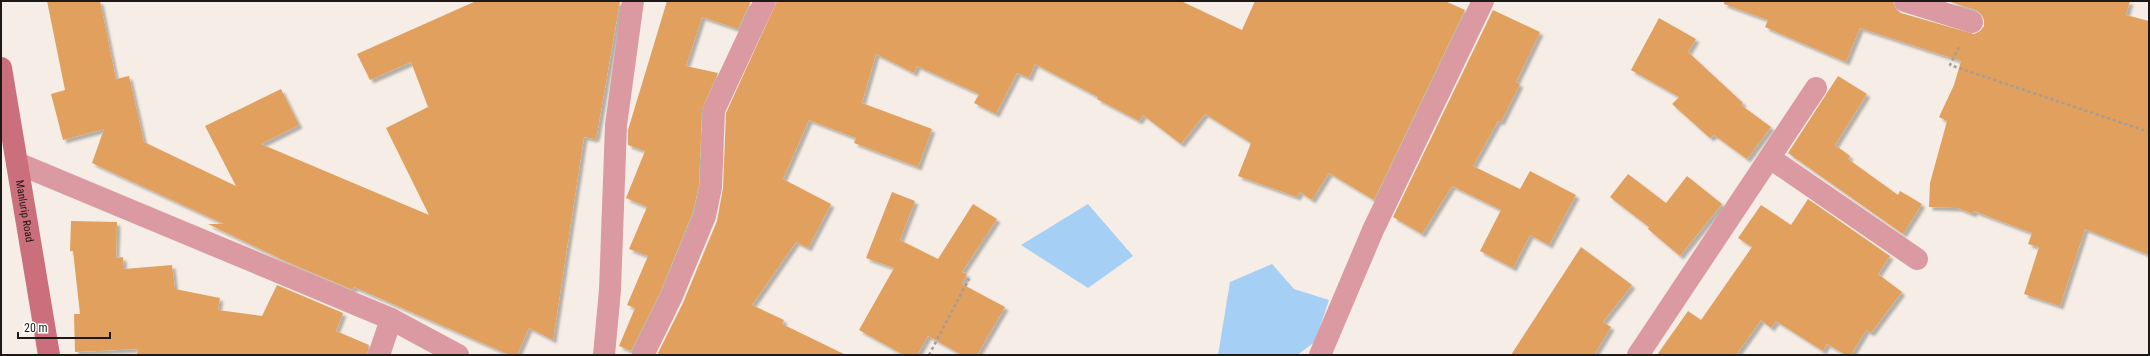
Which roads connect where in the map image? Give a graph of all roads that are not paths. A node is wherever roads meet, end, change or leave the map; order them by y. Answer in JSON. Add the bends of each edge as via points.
{"nodes":[{"id":1,"x":633,"y":1,"type":"edge"},
{"id":2,"x":765,"y":1,"type":"edge"},
{"id":3,"x":1483,"y":1,"type":"edge"},
{"id":4,"x":1905,"y":1,"type":"edge"},
{"id":5,"x":1972,"y":22,"type":"road end"},
{"id":6,"x":1,"y":68,"type":"edge"},
{"id":7,"x":1816,"y":88,"type":"dead end"},
{"id":8,"x":1770,"y":158,"type":"junction"},
{"id":9,"x":17,"y":164,"type":"junction"},
{"id":10,"x":1917,"y":259,"type":"dead end"},
{"id":11,"x":391,"y":319,"type":"junction"},
{"id":12,"x":49,"y":355,"type":"edge"},
{"id":13,"x":379,"y":355,"type":"edge"},
{"id":14,"x":458,"y":355,"type":"edge"},
{"id":15,"x":604,"y":355,"type":"edge"},
{"id":16,"x":643,"y":355,"type":"edge"},
{"id":17,"x":1320,"y":355,"type":"edge"},
{"id":18,"x":1638,"y":355,"type":"edge"}],
"edges":[{"from":1,"to":15,"type":"street","via":[[616,125],[610,290]]},
{"from":2,"to":16,"type":"street","via":[[714,110],[711,187],[705,216],[671,298]]},
{"from":3,"to":17,"type":"street","via":[[1373,230]]},
{"from":4,"to":5,"type":"street"},
{"from":6,"to":9,"type":"main road","name":"Manlurip Road"},
{"from":7,"to":8,"type":"street"},
{"from":8,"to":10,"type":"street"},
{"from":8,"to":18,"type":"street"},
{"from":9,"to":11,"type":"street"},
{"from":9,"to":12,"type":"main road","name":"Manlurip Road"},
{"from":11,"to":13,"type":"street"},
{"from":11,"to":14,"type":"street"}]}
